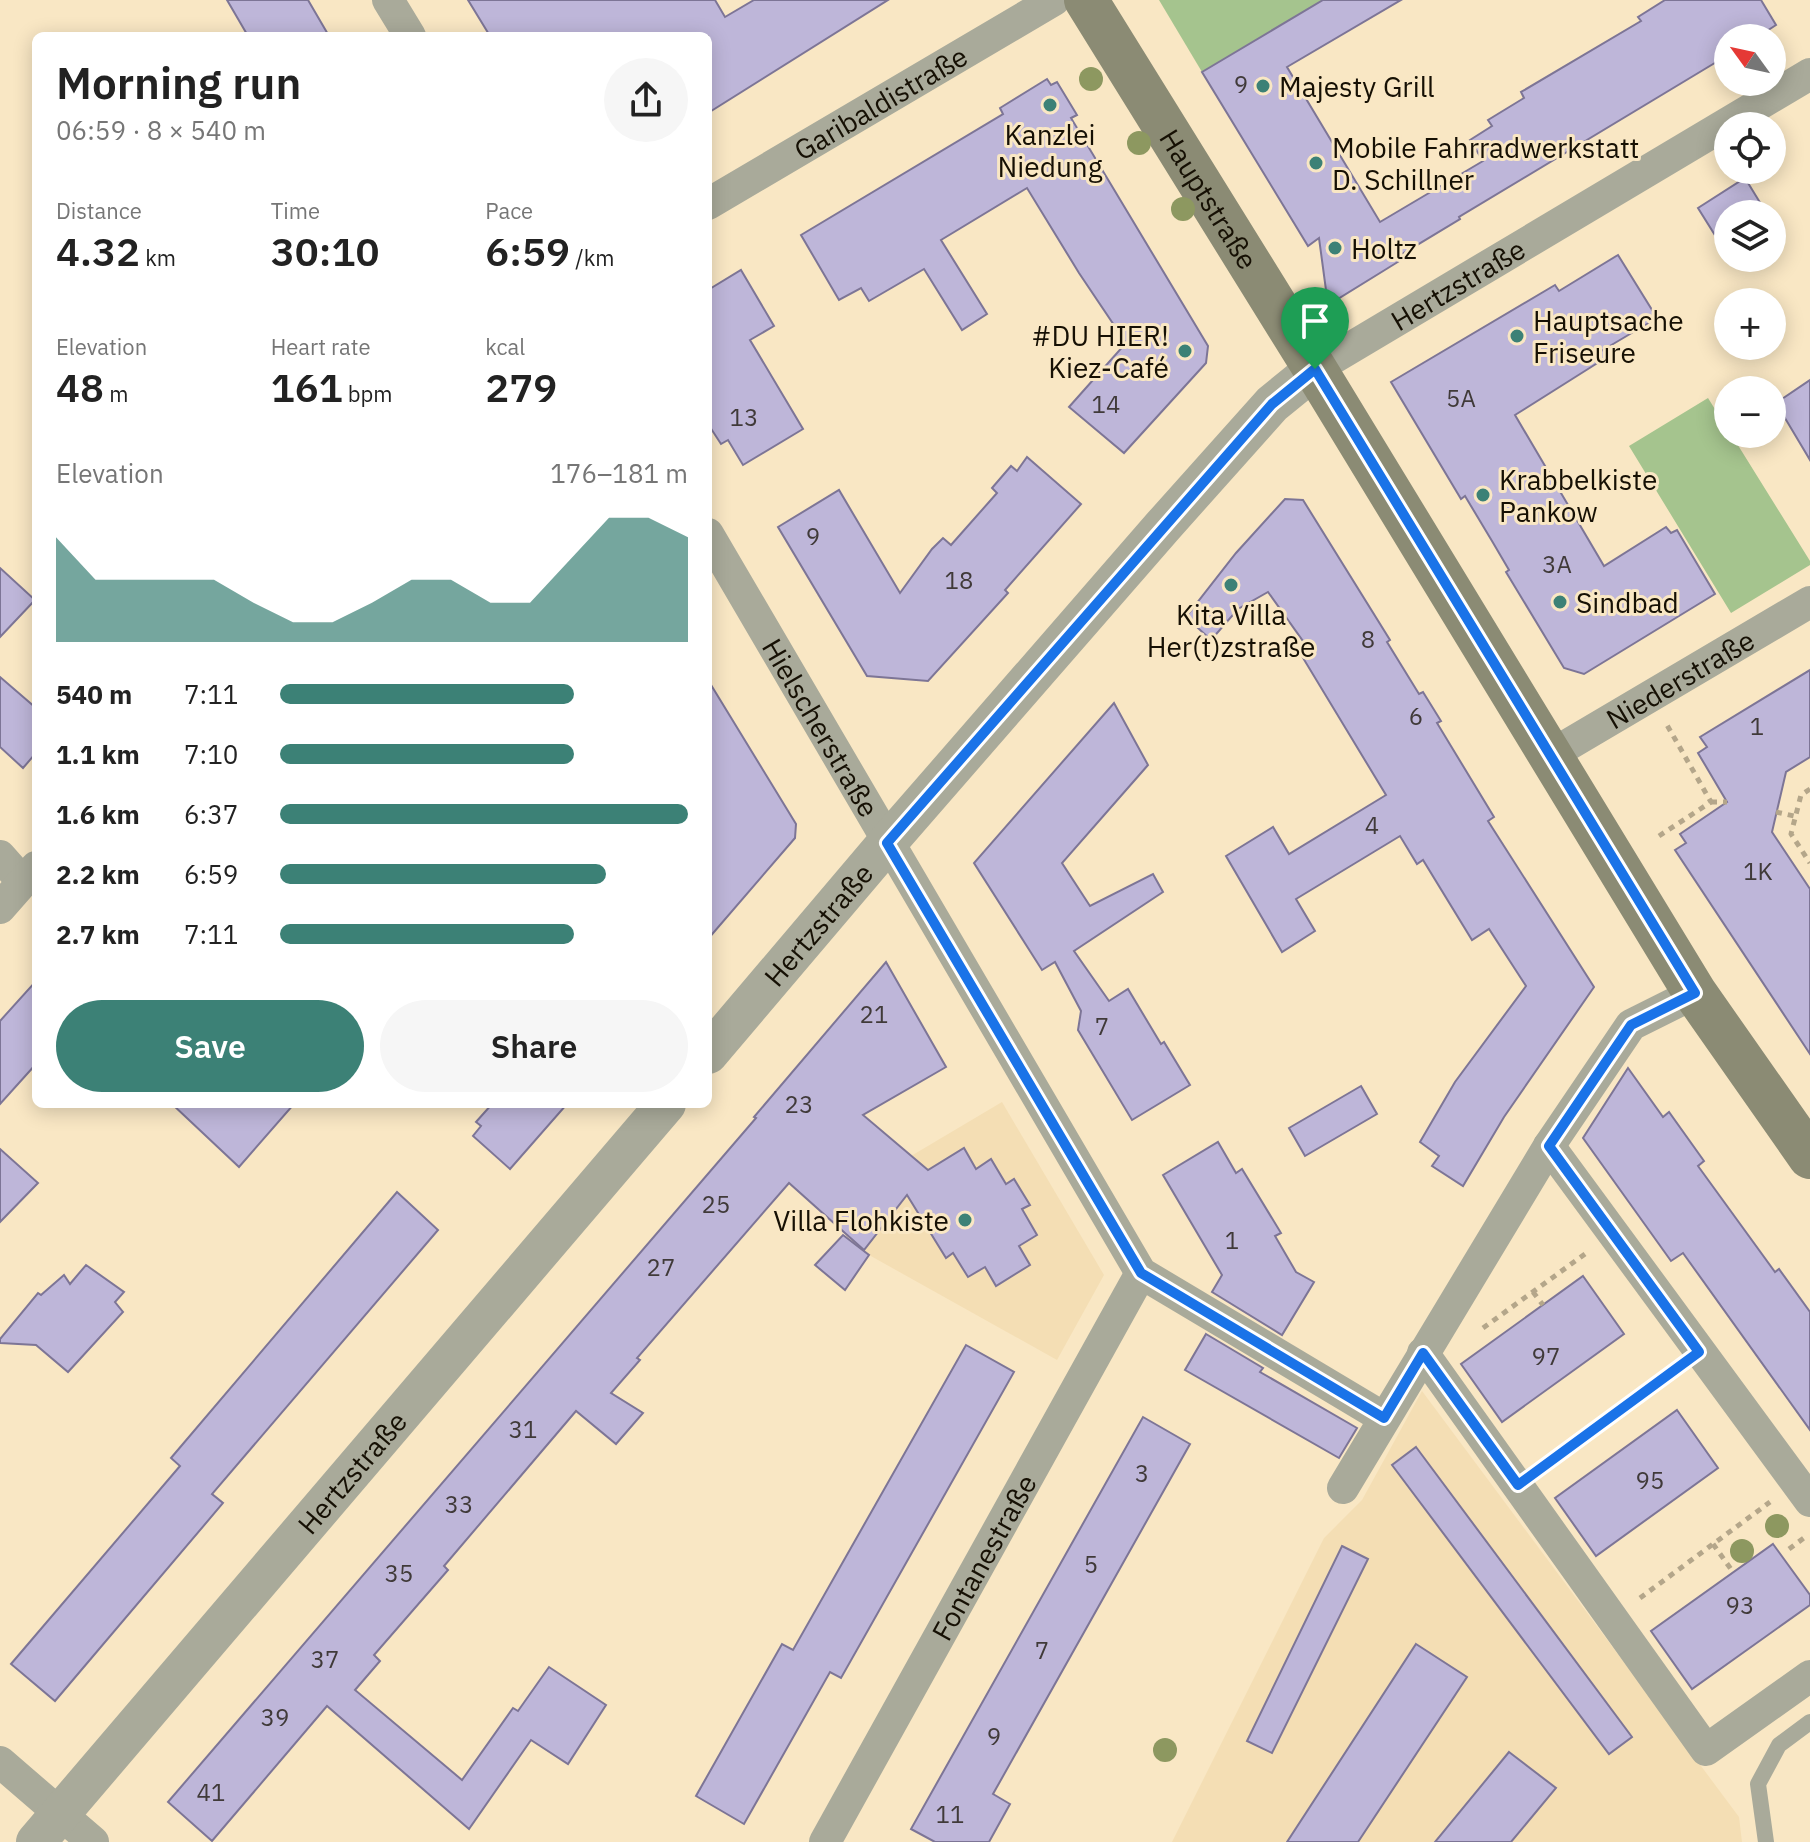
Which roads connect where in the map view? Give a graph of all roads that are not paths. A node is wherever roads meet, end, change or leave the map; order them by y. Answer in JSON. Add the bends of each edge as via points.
{"nodes":[{"id":1,"x":388,"y":0,"type":"edge"},
{"id":2,"x":1054,"y":0,"type":"edge"},
{"id":3,"x":1086,"y":0,"type":"edge"},
{"id":4,"x":408,"y":32,"type":"edge"},
{"id":5,"x":1810,"y":74,"type":"edge"},
{"id":6,"x":712,"y":202,"type":"edge"},
{"id":7,"x":1315,"y":369,"type":"junction"},
{"id":8,"x":712,"y":541,"type":"edge"},
{"id":9,"x":1810,"y":602,"type":"edge"},
{"id":10,"x":1549,"y":756,"type":"junction"},
{"id":11,"x":887,"y":843,"type":"junction"},
{"id":12,"x":0,"y":856,"type":"edge"},
{"id":13,"x":30,"y":874,"type":"edge"},
{"id":14,"x":0,"y":908,"type":"edge"},
{"id":15,"x":1695,"y":993,"type":"junction"},
{"id":16,"x":712,"y":1049,"type":"edge"},
{"id":17,"x":663,"y":1108,"type":"edge"},
{"id":18,"x":1549,"y":1146,"type":"junction"},
{"id":19,"x":1810,"y":1157,"type":"edge"},
{"id":20,"x":1141,"y":1273,"type":"junction"},
{"id":21,"x":1423,"y":1353,"type":"junction"},
{"id":22,"x":1384,"y":1418,"type":"junction"},
{"id":23,"x":1343,"y":1488,"type":"dead end"},
{"id":24,"x":1804,"y":1492,"type":"edge"},
{"id":25,"x":1810,"y":1676,"type":"edge"},
{"id":26,"x":1810,"y":1722,"type":"edge"},
{"id":27,"x":0,"y":1762,"type":"edge"},
{"id":28,"x":48,"y":1828,"type":"edge"},
{"id":29,"x":93,"y":1842,"type":"edge"},
{"id":30,"x":825,"y":1842,"type":"edge"},
{"id":31,"x":1766,"y":1842,"type":"edge"}],
"edges":[{"from":1,"to":4,"type":"street"},
{"from":2,"to":6,"type":"street","name":"Garibaldistraße"},
{"from":3,"to":7,"type":"main road","name":"Hauptstraße"},
{"from":5,"to":7,"type":"street","name":"Hertzstraße"},
{"from":7,"to":10,"type":"main road","name":"Hauptstraße"},
{"from":7,"to":11,"type":"street","name":"Hertzstraße","via":[[1263,414]]},
{"from":8,"to":11,"type":"street","name":"Hielscherstraße"},
{"from":9,"to":10,"type":"street","name":"Niederstraße"},
{"from":10,"to":15,"type":"main road","name":"Hauptstraße"},
{"from":11,"to":16,"type":"street","name":"Hertzstraße"},
{"from":11,"to":20,"type":"street","name":"Hielscherstraße"},
{"from":12,"to":13,"type":"street"},
{"from":13,"to":14,"type":"street"},
{"from":15,"to":18,"type":"street","via":[[1631,1025]]},
{"from":15,"to":19,"type":"main road","name":"Hauptstraße"},
{"from":17,"to":28,"type":"street","name":"Hertzstraße"},
{"from":18,"to":21,"type":"street"},
{"from":18,"to":24,"type":"street"},
{"from":20,"to":22,"type":"street","name":"Hielscherstraße"},
{"from":20,"to":30,"type":"street","name":"Fontanestraße"},
{"from":21,"to":22,"type":"street"},
{"from":21,"to":25,"type":"street","via":[[1706,1750]]},
{"from":22,"to":23,"type":"street"},
{"from":26,"to":31,"type":"lane","via":[[1779,1745],[1758,1784]]},
{"from":27,"to":28,"type":"street"},
{"from":28,"to":29,"type":"street"}]}
